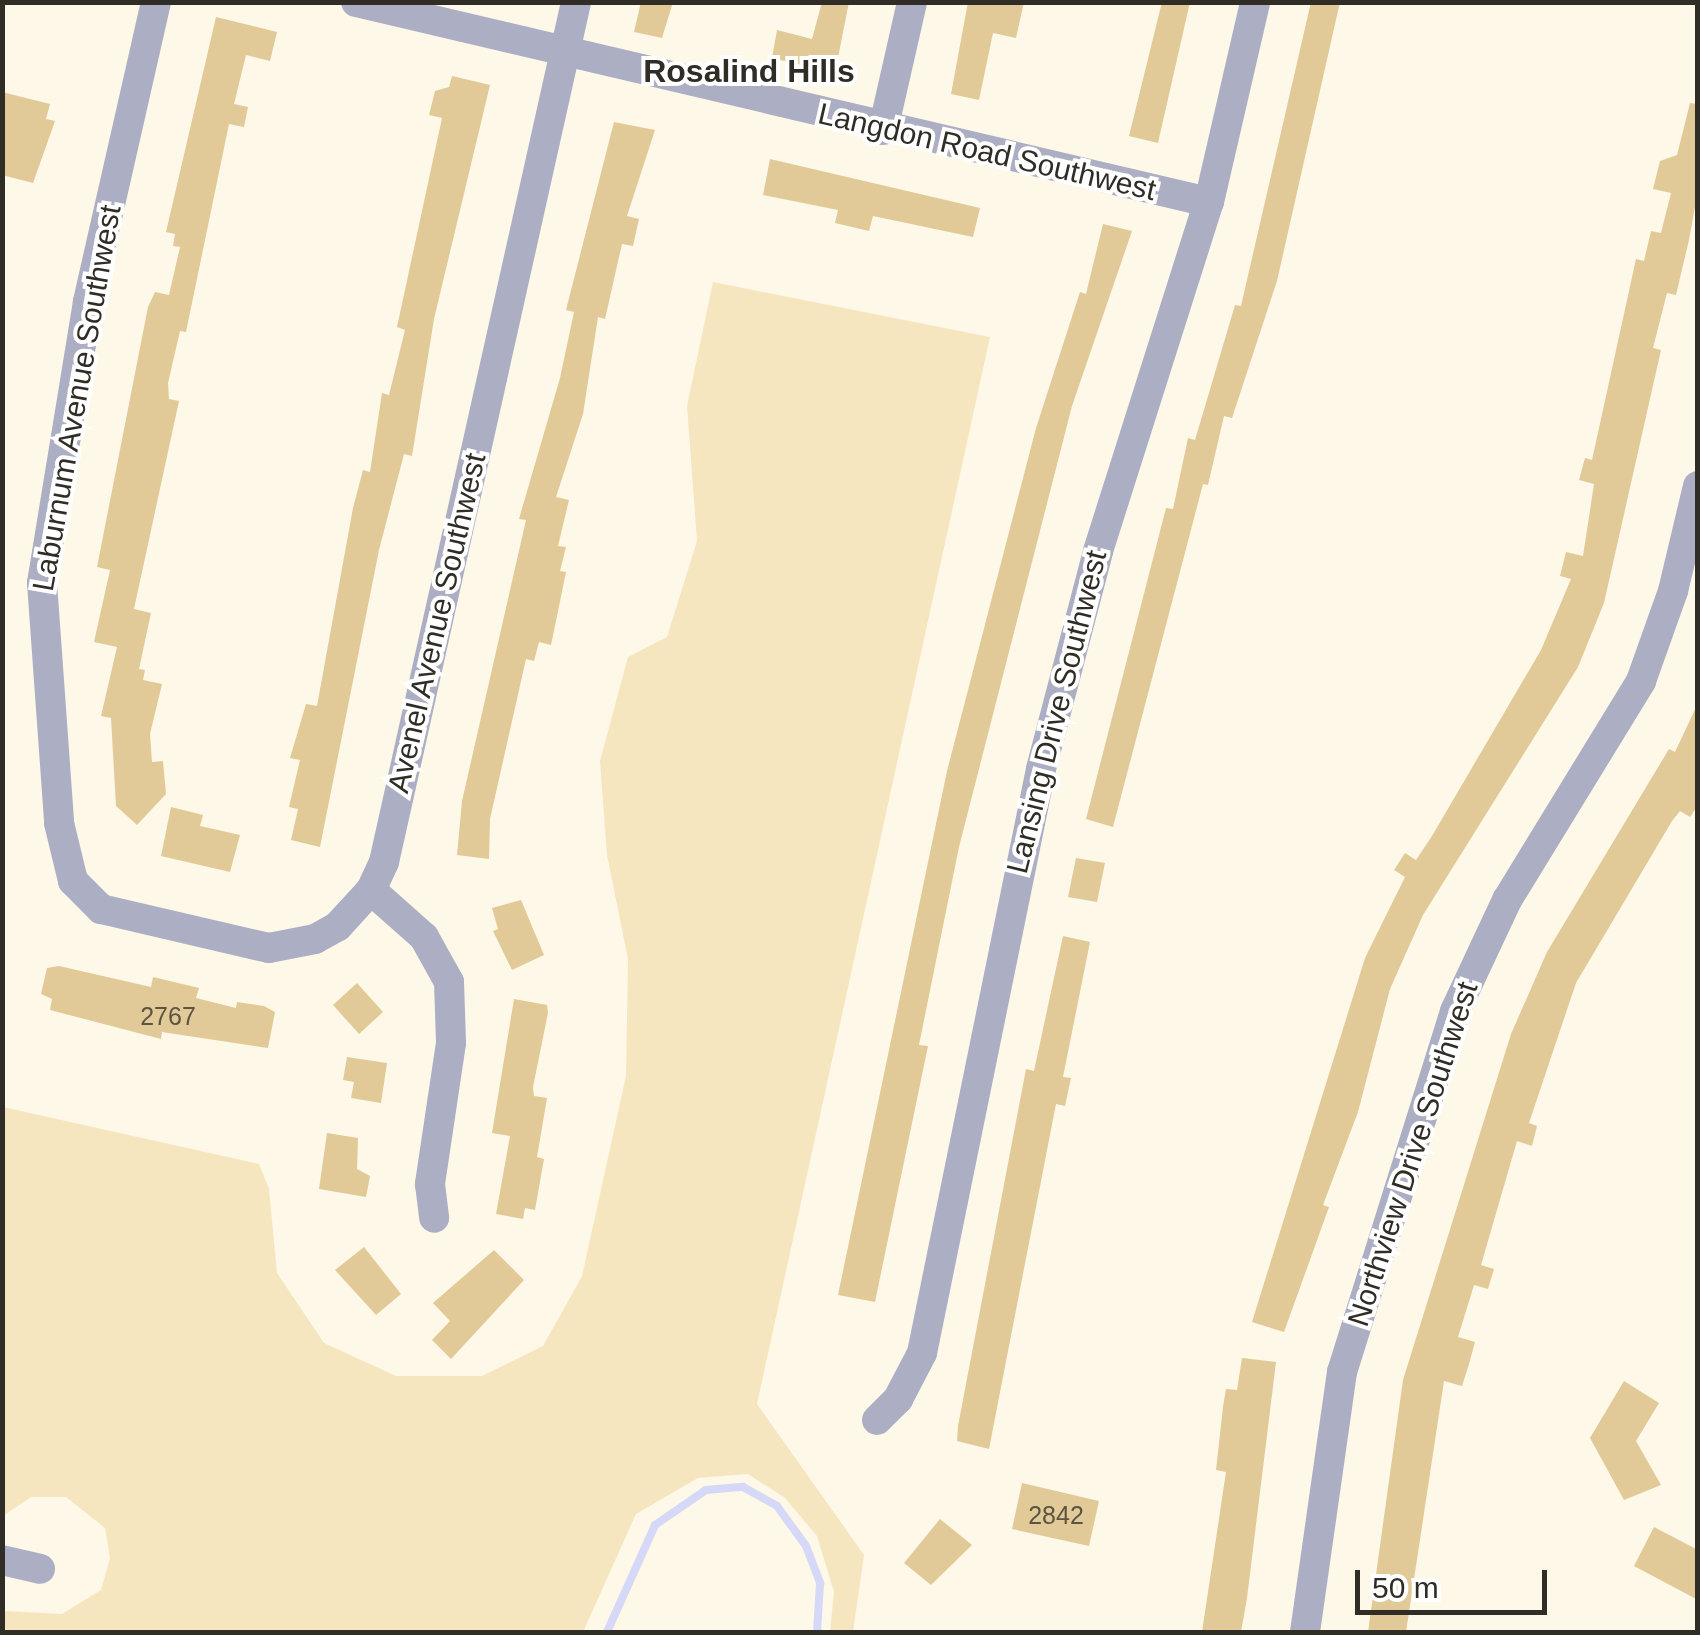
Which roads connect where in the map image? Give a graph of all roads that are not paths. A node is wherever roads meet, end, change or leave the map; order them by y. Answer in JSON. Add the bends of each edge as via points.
{"nodes":[{"id":1,"x":156,"y":2,"type":"edge"},
{"id":2,"x":356,"y":2,"type":"edge"},
{"id":3,"x":576,"y":2,"type":"edge"},
{"id":4,"x":912,"y":2,"type":"edge"},
{"id":5,"x":1255,"y":2,"type":"edge"},
{"id":6,"x":564,"y":55,"type":"junction"},
{"id":7,"x":883,"y":130,"type":"junction"},
{"id":8,"x":1209,"y":202,"type":"junction"},
{"id":9,"x":1698,"y":486,"type":"edge"},
{"id":10,"x":371,"y":890,"type":"junction"},
{"id":11,"x":434,"y":1218,"type":"dead end"},
{"id":12,"x":877,"y":1420,"type":"dead end"},
{"id":13,"x":2,"y":1560,"type":"edge"},
{"id":14,"x":40,"y":1569,"type":"dead end"},
{"id":15,"x":1305,"y":1632,"type":"edge"}],
"edges":[{"from":1,"to":10,"type":"street","name":"Laburnum Avenue Southwest","via":[[88,302],[42,583],[59,823],[70,874],[100,909],[269,948],[315,939]]},
{"from":2,"to":6,"type":"street","name":"Langdon Road Southwest"},
{"from":3,"to":6,"type":"street","name":"Avenel Avenue Southwest"},
{"from":4,"to":7,"type":"street"},
{"from":5,"to":8,"type":"street","name":"Lansing Drive Southwest"},
{"from":6,"to":7,"type":"street","name":"Langdon Road Southwest"},
{"from":6,"to":10,"type":"street","name":"Avenel Avenue Southwest","via":[[384,862]]},
{"from":7,"to":8,"type":"street","name":"Langdon Road Southwest"},
{"from":8,"to":12,"type":"street","name":"Lansing Drive Southwest","via":[[1098,551],[1041,769],[922,1353],[898,1400]]},
{"from":9,"to":15,"type":"street","name":"Northview Drive Southwest","via":[[1642,681],[1507,900],[1455,1011],[1342,1372]]},
{"from":10,"to":11,"type":"street","via":[[424,937],[449,982],[450,1043],[430,1184]]},
{"from":13,"to":14,"type":"street"}]}
